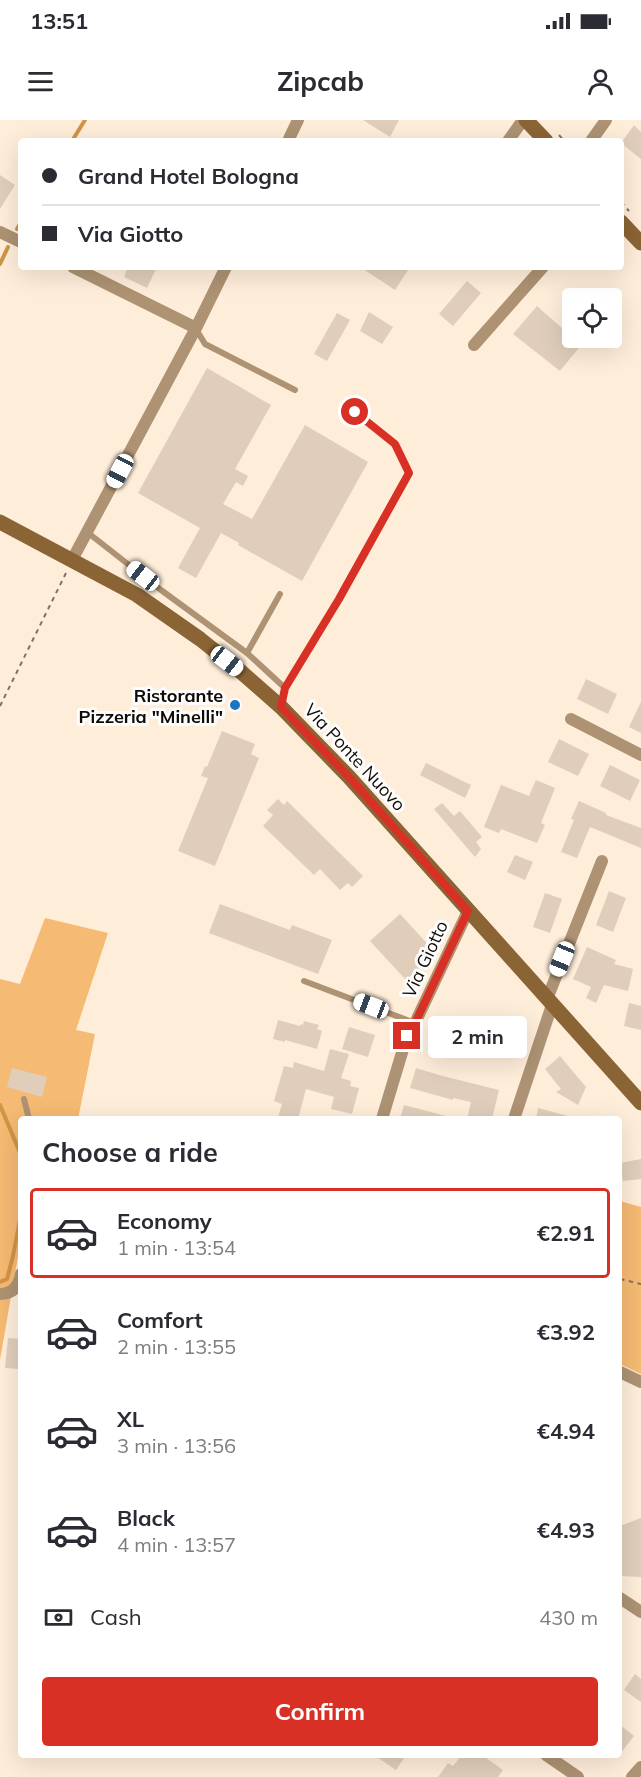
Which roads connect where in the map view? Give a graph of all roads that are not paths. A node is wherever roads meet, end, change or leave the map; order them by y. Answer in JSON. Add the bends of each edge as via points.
{"nodes":[{"id":1,"x":298,"y":120,"type":"edge"},
{"id":2,"x":524,"y":120,"type":"edge"},
{"id":3,"x":606,"y":120,"type":"edge"},
{"id":4,"x":289,"y":138,"type":"edge"},
{"id":5,"x":510,"y":138,"type":"edge"},
{"id":6,"x":543,"y":138,"type":"edge"},
{"id":7,"x":593,"y":138,"type":"edge"},
{"id":8,"x":624,"y":225,"type":"edge"},
{"id":9,"x":0,"y":232,"type":"edge"},
{"id":10,"x":18,"y":241,"type":"edge"},
{"id":11,"x":641,"y":243,"type":"edge"},
{"id":12,"x":79,"y":270,"type":"edge"},
{"id":13,"x":225,"y":270,"type":"edge"},
{"id":14,"x":540,"y":270,"type":"edge"},
{"id":15,"x":196,"y":328,"type":"junction"},
{"id":16,"x":474,"y":345,"type":"dead end"},
{"id":17,"x":295,"y":390,"type":"dead end"},
{"id":18,"x":355,"y":412,"type":"dead end"},
{"id":19,"x":0,"y":522,"type":"edge"},
{"id":20,"x":87,"y":532,"type":"junction"},
{"id":21,"x":72,"y":560,"type":"junction"},
{"id":22,"x":280,"y":594,"type":"dead end"},
{"id":23,"x":247,"y":653,"type":"junction"},
{"id":24,"x":285,"y":688,"type":"junction"},
{"id":25,"x":281,"y":707,"type":"junction"},
{"id":26,"x":571,"y":719,"type":"dead end"},
{"id":27,"x":641,"y":755,"type":"edge"},
{"id":28,"x":602,"y":861,"type":"dead end"},
{"id":29,"x":468,"y":911,"type":"junction"},
{"id":30,"x":304,"y":981,"type":"dead end"},
{"id":31,"x":549,"y":1002,"type":"junction"},
{"id":32,"x":415,"y":1023,"type":"junction"},
{"id":33,"x":24,"y":1099,"type":"dead end"},
{"id":34,"x":641,"y":1103,"type":"edge"},
{"id":35,"x":28,"y":1116,"type":"edge"},
{"id":36,"x":383,"y":1116,"type":"edge"},
{"id":37,"x":515,"y":1116,"type":"edge"},
{"id":38,"x":18,"y":1285,"type":"edge"},
{"id":39,"x":0,"y":1294,"type":"edge"},
{"id":40,"x":622,"y":1373,"type":"edge"},
{"id":41,"x":641,"y":1382,"type":"edge"},
{"id":42,"x":622,"y":1599,"type":"edge"},
{"id":43,"x":641,"y":1612,"type":"edge"},
{"id":44,"x":550,"y":1758,"type":"edge"},
{"id":45,"x":641,"y":1767,"type":"edge"},
{"id":46,"x":578,"y":1777,"type":"edge"},
{"id":47,"x":632,"y":1777,"type":"edge"}],
"edges":[{"from":1,"to":4,"type":"street"},
{"from":2,"to":5,"type":"street"},
{"from":2,"to":6,"type":"main road"},
{"from":3,"to":7,"type":"street"},
{"from":8,"to":11,"type":"main road"},
{"from":9,"to":10,"type":"street"},
{"from":12,"to":15,"type":"street"},
{"from":13,"to":15,"type":"street"},
{"from":14,"to":16,"type":"street"},
{"from":15,"to":17,"type":"lane","via":[[205,344]]},
{"from":15,"to":20,"type":"street"},
{"from":18,"to":24,"type":"lane","via":[[395,444],[409,473]]},
{"from":19,"to":21,"type":"main road","name":"Via Ponte Nuovo"},
{"from":20,"to":21,"type":"street"},
{"from":20,"to":23,"type":"lane"},
{"from":21,"to":25,"type":"main road","name":"Via Ponte Nuovo","via":[[137,595],[200,639]]},
{"from":22,"to":23,"type":"lane"},
{"from":23,"to":24,"type":"lane"},
{"from":24,"to":25,"type":"lane"},
{"from":25,"to":29,"type":"main road","name":"Via Ponte Nuovo"},
{"from":26,"to":27,"type":"street"},
{"from":28,"to":31,"type":"street"},
{"from":29,"to":31,"type":"main road","name":"Via Ponte Nuovo"},
{"from":29,"to":32,"type":"street","name":"Via Giotto"},
{"from":30,"to":32,"type":"lane","name":"Via Giotto"},
{"from":31,"to":34,"type":"main road","name":"Via Ponte Nuovo"},
{"from":31,"to":37,"type":"street"},
{"from":32,"to":36,"type":"street","name":"Via Giotto","via":[[407,1036]]},
{"from":33,"to":35,"type":"lane"},
{"from":38,"to":39,"type":"street"},
{"from":40,"to":41,"type":"street"},
{"from":42,"to":43,"type":"street"},
{"from":44,"to":46,"type":"street"},
{"from":45,"to":47,"type":"street"}]}
